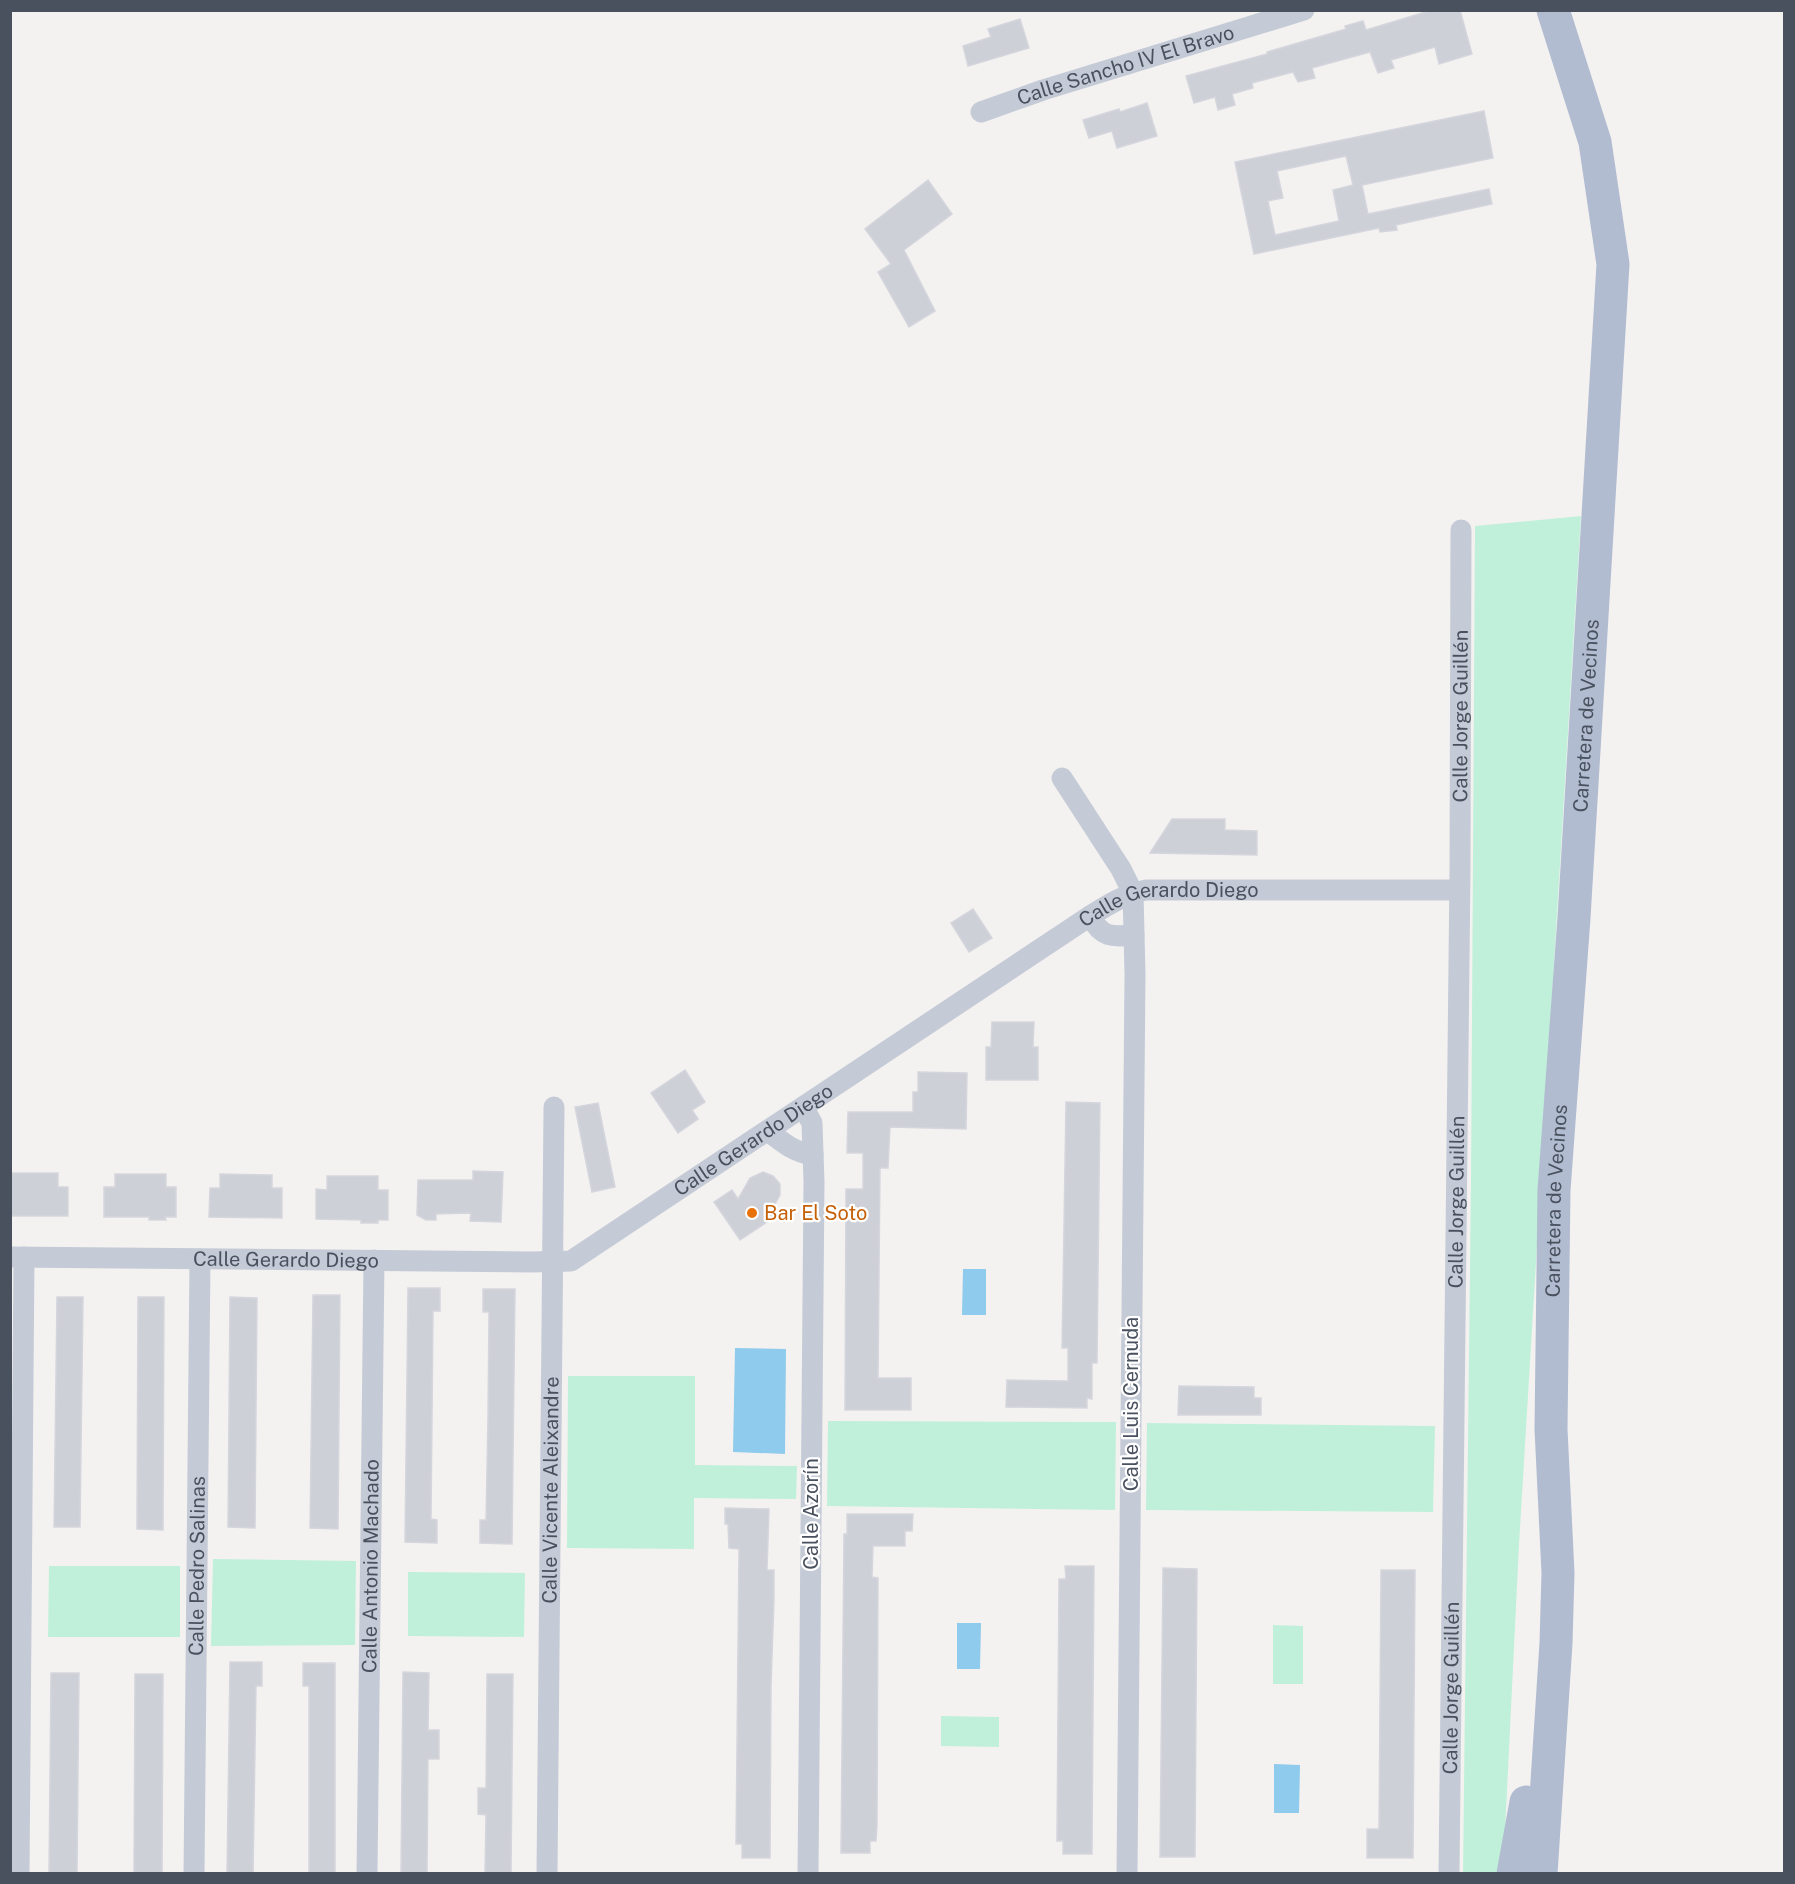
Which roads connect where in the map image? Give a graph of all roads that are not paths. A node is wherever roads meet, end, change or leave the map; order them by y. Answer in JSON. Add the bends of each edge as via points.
{"nodes":[{"id":1,"x":1304,"y":10,"type":"edge"},
{"id":2,"x":1553,"y":10,"type":"edge"},
{"id":3,"x":981,"y":112,"type":"dead end"},
{"id":4,"x":1461,"y":530,"type":"dead end"},
{"id":5,"x":1062,"y":778,"type":"dead end"},
{"id":6,"x":1460,"y":890,"type":"junction"},
{"id":7,"x":1132,"y":893,"type":"junction"},
{"id":8,"x":1090,"y":916,"type":"junction"},
{"id":9,"x":1134,"y":935,"type":"junction"},
{"id":10,"x":554,"y":1107,"type":"dead end"},
{"id":11,"x":803,"y":1107,"type":"junction"},
{"id":12,"x":768,"y":1131,"type":"junction"},
{"id":13,"x":813,"y":1155,"type":"junction"},
{"id":14,"x":17,"y":1257,"type":"edge"},
{"id":15,"x":200,"y":1258,"type":"junction"},
{"id":16,"x":374,"y":1260,"type":"junction"},
{"id":17,"x":552,"y":1262,"type":"junction"},
{"id":18,"x":1537,"y":1798,"type":"junction"},
{"id":19,"x":19,"y":1874,"type":"edge"},
{"id":20,"x":194,"y":1874,"type":"edge"},
{"id":21,"x":367,"y":1874,"type":"edge"},
{"id":22,"x":547,"y":1874,"type":"edge"},
{"id":23,"x":808,"y":1874,"type":"edge"},
{"id":24,"x":1127,"y":1874,"type":"edge"},
{"id":25,"x":1449,"y":1874,"type":"edge"},
{"id":26,"x":1513,"y":1874,"type":"edge"},
{"id":27,"x":1521,"y":1874,"type":"edge"},
{"id":28,"x":1530,"y":1874,"type":"edge"},
{"id":29,"x":1541,"y":1874,"type":"edge"}],
"edges":[{"from":1,"to":3,"type":"street","name":"Calle Sancho IV El Bravo"},
{"from":2,"to":18,"type":"main road","name":"Carretera de Vecinos","via":[[1595,142],[1613,264],[1554,1190],[1551,1429],[1542,1504]]},
{"from":4,"to":6,"type":"street","name":"Calle Jorge Guillén"},
{"from":5,"to":7,"type":"street","name":"Calle Luis Cernuda"},
{"from":6,"to":7,"type":"street","name":"Calle Gerardo Diego"},
{"from":6,"to":25,"type":"street","name":"Calle Jorge Guillén"},
{"from":7,"to":8,"type":"street","name":"Calle Gerardo Diego"},
{"from":7,"to":9,"type":"street","name":"Calle Luis Cernuda"},
{"from":8,"to":9,"type":"street","via":[[1097,929],[1113,936]]},
{"from":8,"to":11,"type":"street","name":"Calle Gerardo Diego"},
{"from":9,"to":24,"type":"street","name":"Calle Luis Cernuda"},
{"from":10,"to":17,"type":"street","name":"Calle Vicente Aleixandre"},
{"from":11,"to":12,"type":"street","name":"Calle Gerardo Diego"},
{"from":11,"to":13,"type":"street","name":"Calle Azorín","via":[[812,1122]]},
{"from":12,"to":13,"type":"street","via":[[798,1153]]},
{"from":12,"to":17,"type":"street","name":"Calle Gerardo Diego","via":[[571,1261]]},
{"from":13,"to":23,"type":"street","name":"Calle Azorín"},
{"from":14,"to":15,"type":"street","name":"Calle Gerardo Diego"},
{"from":14,"to":19,"type":"street"},
{"from":15,"to":16,"type":"street","name":"Calle Gerardo Diego"},
{"from":15,"to":20,"type":"street","name":"Calle Pedro Salinas"},
{"from":16,"to":17,"type":"street","name":"Calle Gerardo Diego"},
{"from":16,"to":21,"type":"street","name":"Calle Antonio Machado"},
{"from":17,"to":22,"type":"street","name":"Calle Vicente Aleixandre"},
{"from":18,"to":26,"type":"main road"},
{"from":18,"to":27,"type":"main road"},
{"from":18,"to":28,"type":"main road"},
{"from":18,"to":29,"type":"main road"}]}
